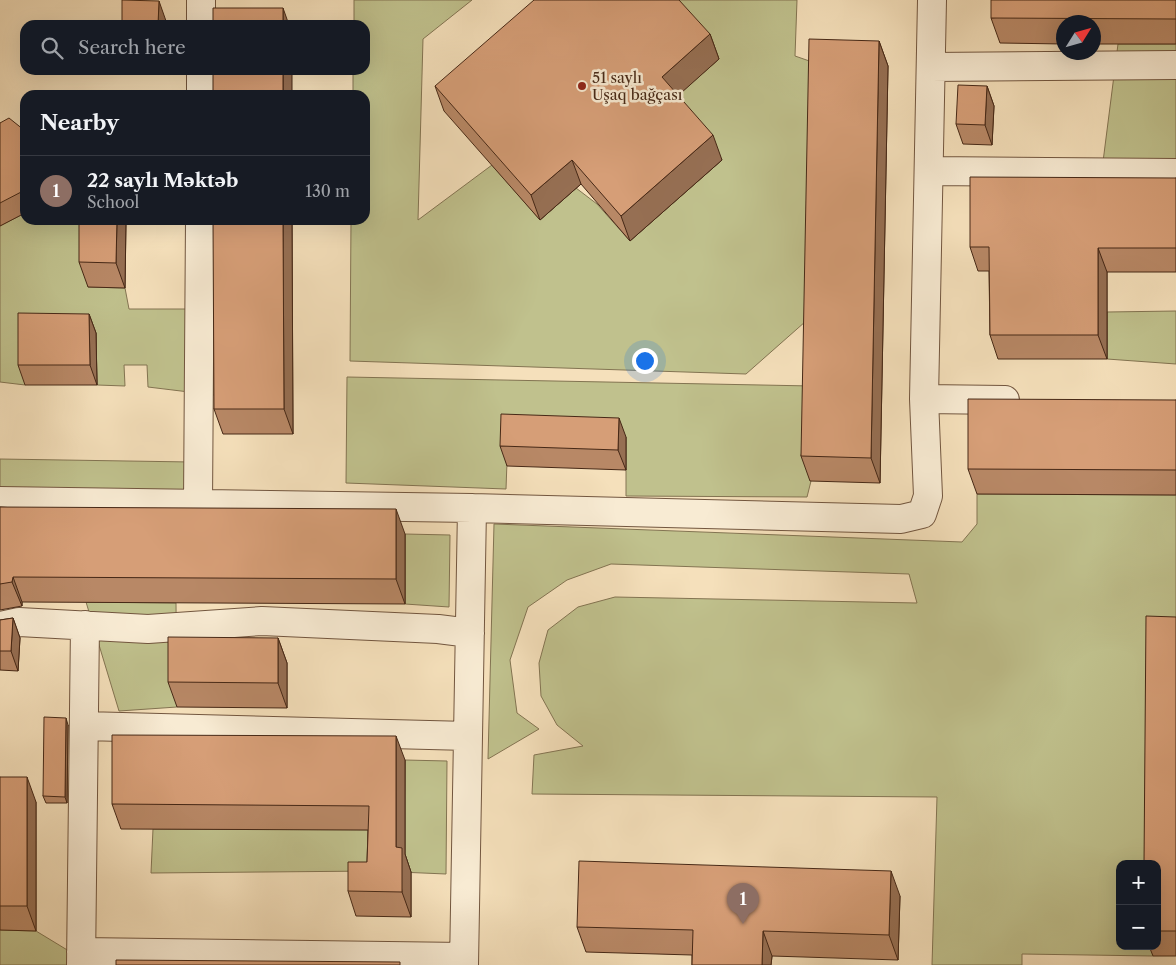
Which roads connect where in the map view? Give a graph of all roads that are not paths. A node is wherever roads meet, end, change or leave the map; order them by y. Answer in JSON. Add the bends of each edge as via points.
{"nodes":[{"id":1,"x":201,"y":0,"type":"edge"},
{"id":2,"x":932,"y":0,"type":"edge"},
{"id":3,"x":201,"y":20,"type":"edge"},
{"id":4,"x":1176,"y":65,"type":"edge"},
{"id":5,"x":931,"y":67,"type":"junction"},
{"id":6,"x":201,"y":75,"type":"edge"},
{"id":7,"x":200,"y":90,"type":"edge"},
{"id":8,"x":929,"y":172,"type":"junction"},
{"id":9,"x":1176,"y":173,"type":"edge"},
{"id":10,"x":200,"y":225,"type":"edge"},
{"id":11,"x":924,"y":399,"type":"junction"},
{"id":12,"x":1031,"y":400,"type":"edge"},
{"id":13,"x":0,"y":501,"type":"edge"},
{"id":14,"x":198,"y":504,"type":"junction"},
{"id":15,"x":472,"y":508,"type":"junction"},
{"id":16,"x":85,"y":625,"type":"junction"},
{"id":17,"x":0,"y":626,"type":"edge"},
{"id":18,"x":470,"y":633,"type":"junction"},
{"id":19,"x":84,"y":726,"type":"junction"},
{"id":20,"x":468,"y":736,"type":"junction"},
{"id":21,"x":81,"y":958,"type":"edge"},
{"id":22,"x":464,"y":961,"type":"edge"}],
"edges":[{"from":1,"to":3,"type":"lane"},
{"from":2,"to":5,"type":"lane"},
{"from":4,"to":5,"type":"lane"},
{"from":5,"to":8,"type":"lane"},
{"from":6,"to":7,"type":"lane"},
{"from":8,"to":9,"type":"lane"},
{"from":8,"to":11,"type":"lane"},
{"from":10,"to":14,"type":"lane"},
{"from":11,"to":12,"type":"lane"},
{"from":11,"to":15,"type":"lane","via":[[928,496],[922,514],[901,519]]},
{"from":13,"to":14,"type":"lane"},
{"from":14,"to":15,"type":"lane"},
{"from":15,"to":18,"type":"lane"},
{"from":16,"to":17,"type":"lane","via":[[19,622]]},
{"from":16,"to":18,"type":"lane","via":[[148,629],[262,621]]},
{"from":16,"to":19,"type":"lane"},
{"from":18,"to":20,"type":"lane"},
{"from":19,"to":20,"type":"lane"},
{"from":19,"to":21,"type":"lane"},
{"from":20,"to":22,"type":"lane"},
{"from":21,"to":22,"type":"lane"}]}
